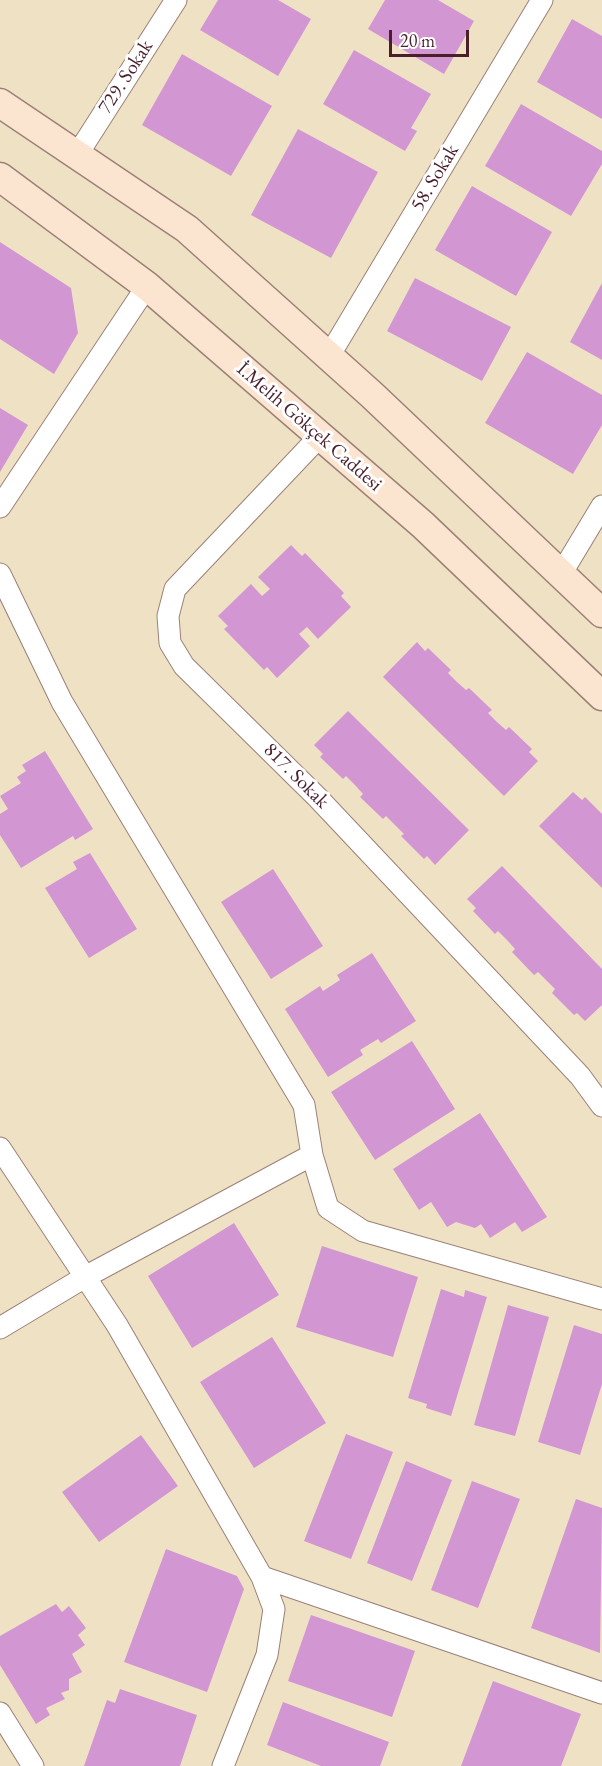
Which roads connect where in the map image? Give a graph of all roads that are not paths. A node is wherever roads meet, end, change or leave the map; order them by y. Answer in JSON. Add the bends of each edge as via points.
{"nodes":[{"id":1,"x":176,"y":0,"type":"edge"},
{"id":2,"x":542,"y":0,"type":"edge"},
{"id":3,"x":0,"y":103,"type":"edge"},
{"id":4,"x":76,"y":155,"type":"junction"},
{"id":5,"x":0,"y":177,"type":"edge"},
{"id":6,"x":147,"y":286,"type":"junction"},
{"id":7,"x":329,"y":356,"type":"junction"},
{"id":8,"x":321,"y":436,"type":"junction"},
{"id":9,"x":602,"y":506,"type":"edge"},
{"id":10,"x":0,"y":507,"type":"edge"},
{"id":11,"x":0,"y":574,"type":"edge"},
{"id":12,"x":561,"y":574,"type":"junction"},
{"id":13,"x":602,"y":613,"type":"edge"},
{"id":14,"x":602,"y":696,"type":"edge"},
{"id":15,"x":602,"y":1106,"type":"edge"},
{"id":16,"x":0,"y":1148,"type":"edge"},
{"id":17,"x":312,"y":1155,"type":"junction"},
{"id":18,"x":85,"y":1277,"type":"junction"},
{"id":19,"x":602,"y":1299,"type":"edge"},
{"id":20,"x":0,"y":1328,"type":"edge"},
{"id":21,"x":262,"y":1577,"type":"junction"},
{"id":22,"x":602,"y":1693,"type":"edge"},
{"id":23,"x":0,"y":1713,"type":"edge"},
{"id":24,"x":33,"y":1766,"type":"edge"},
{"id":25,"x":223,"y":1766,"type":"edge"}],
"edges":[{"from":1,"to":4,"type":"street","name":"729. Sokak"},
{"from":2,"to":7,"type":"street","name":"58. Sokak"},
{"from":3,"to":4,"type":"main road"},
{"from":4,"to":7,"type":"main road","via":[[187,229]]},
{"from":5,"to":6,"type":"main road","name":"İ.Melih Gökçek Caddesi"},
{"from":6,"to":8,"type":"main road","name":"İ.Melih Gökçek Caddesi"},
{"from":6,"to":10,"type":"street"},
{"from":7,"to":12,"type":"main road"},
{"from":8,"to":14,"type":"main road","name":"İ.Melih Gökçek Caddesi","via":[[423,525]]},
{"from":8,"to":15,"type":"street","name":"817. Sokak","via":[[175,589],[168,616],[170,643],[184,666],[318,798],[580,1076]]},
{"from":9,"to":12,"type":"street"},
{"from":11,"to":17,"type":"street","via":[[62,702],[304,1105]]},
{"from":12,"to":13,"type":"main road"},
{"from":16,"to":18,"type":"street"},
{"from":17,"to":18,"type":"street"},
{"from":17,"to":19,"type":"street","via":[[328,1208],[363,1231]]},
{"from":18,"to":20,"type":"street"},
{"from":18,"to":21,"type":"street","via":[[117,1325]]},
{"from":21,"to":22,"type":"street"},
{"from":21,"to":25,"type":"street","via":[[274,1609],[267,1655]]},
{"from":23,"to":24,"type":"street"}]}
